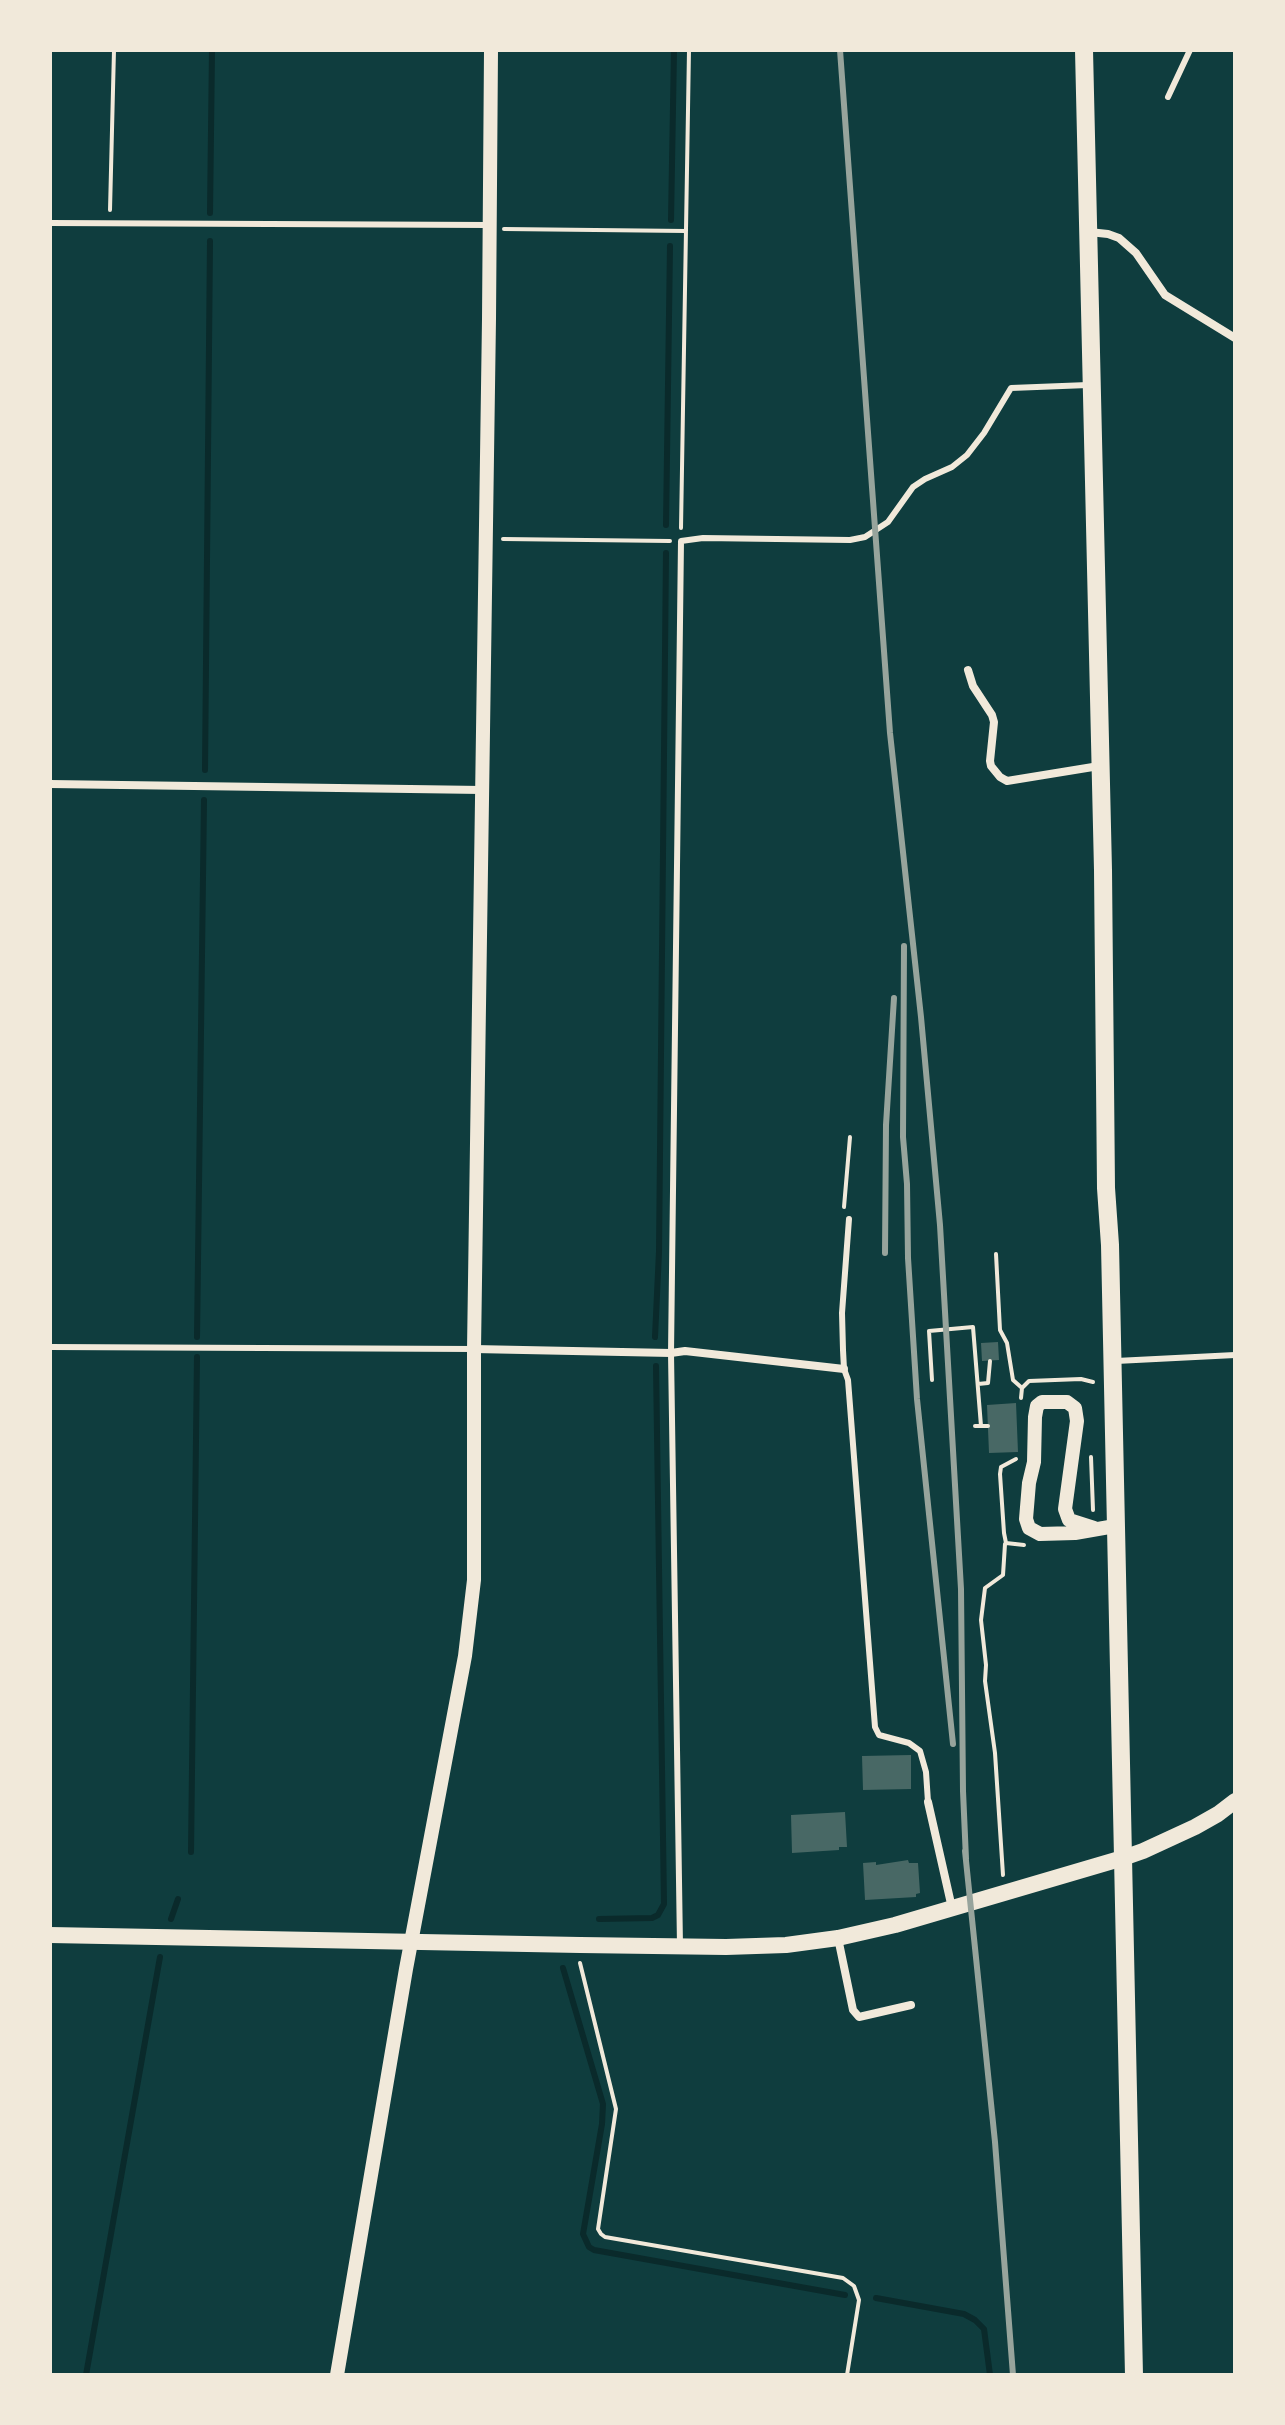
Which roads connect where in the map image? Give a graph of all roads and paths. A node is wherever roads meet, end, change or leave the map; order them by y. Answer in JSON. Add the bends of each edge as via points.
{"nodes":[{"id":1,"x":114,"y":50,"type":"edge"},
{"id":2,"x":491,"y":50,"type":"edge"},
{"id":3,"x":689,"y":50,"type":"edge"},
{"id":4,"x":1084,"y":50,"type":"edge"},
{"id":5,"x":1190,"y":50,"type":"edge"},
{"id":6,"x":1168,"y":97,"type":"dead end"},
{"id":7,"x":50,"y":223,"type":"edge"},
{"id":8,"x":110,"y":224,"type":"junction"},
{"id":9,"x":488,"y":225,"type":"junction"},
{"id":10,"x":686,"y":231,"type":"junction"},
{"id":11,"x":1087,"y":232,"type":"junction"},
{"id":12,"x":1235,"y":338,"type":"edge"},
{"id":13,"x":1091,"y":385,"type":"junction"},
{"id":14,"x":486,"y":539,"type":"junction"},
{"id":15,"x":681,"y":541,"type":"junction"},
{"id":16,"x":968,"y":670,"type":"dead end"},
{"id":17,"x":1099,"y":766,"type":"junction"},
{"id":18,"x":50,"y":784,"type":"edge"},
{"id":19,"x":482,"y":790,"type":"junction"},
{"id":20,"x":850,"y":1137,"type":"dead end"},
{"id":21,"x":849,"y":1219,"type":"joint"},
{"id":22,"x":996,"y":1254,"type":"dead end"},
{"id":23,"x":50,"y":1347,"type":"edge"},
{"id":24,"x":474,"y":1349,"type":"junction"},
{"id":25,"x":671,"y":1353,"type":"junction"},
{"id":26,"x":1235,"y":1355,"type":"edge"},
{"id":27,"x":990,"y":1361,"type":"dead end"},
{"id":28,"x":1112,"y":1362,"type":"junction"},
{"id":29,"x":844,"y":1369,"type":"junction"},
{"id":30,"x":932,"y":1380,"type":"dead end"},
{"id":31,"x":977,"y":1382,"type":"junction"},
{"id":32,"x":1022,"y":1388,"type":"dead end"},
{"id":33,"x":988,"y":1426,"type":"dead end"},
{"id":34,"x":1115,"y":1526,"type":"junction"},
{"id":35,"x":1094,"y":1528,"type":"junction"},
{"id":36,"x":1006,"y":1543,"type":"dead end"},
{"id":37,"x":1235,"y":1801,"type":"edge"},
{"id":38,"x":928,"y":1802,"type":"joint"},
{"id":39,"x":1123,"y":1858,"type":"junction"},
{"id":40,"x":1004,"y":1877,"type":"dead end"},
{"id":41,"x":952,"y":1908,"type":"junction"},
{"id":42,"x":50,"y":1935,"type":"edge"},
{"id":43,"x":838,"y":1938,"type":"junction"},
{"id":44,"x":412,"y":1941,"type":"junction"},
{"id":45,"x":580,"y":1945,"type":"junction"},
{"id":46,"x":680,"y":1946,"type":"junction"},
{"id":47,"x":911,"y":2005,"type":"dead end"},
{"id":48,"x":337,"y":2375,"type":"edge"},
{"id":49,"x":847,"y":2375,"type":"edge"},
{"id":50,"x":1134,"y":2375,"type":"edge"}],
"edges":[{"from":1,"to":8,"type":"path"},
{"from":2,"to":9,"type":"street"},
{"from":3,"to":10,"type":"path"},
{"from":4,"to":11,"type":"main road"},
{"from":5,"to":6,"type":"lane"},
{"from":7,"to":8,"type":"lane"},
{"from":8,"to":9,"type":"lane"},
{"from":9,"to":10,"type":"path"},
{"from":9,"to":14,"type":"street"},
{"from":10,"to":15,"type":"path"},
{"from":11,"to":12,"type":"street","via":[[1119,238],[1165,295]]},
{"from":11,"to":13,"type":"main road"},
{"from":13,"to":15,"type":"lane","via":[[1011,388],[967,455],[913,487],[888,522],[865,537]]},
{"from":13,"to":17,"type":"main road"},
{"from":14,"to":15,"type":"path"},
{"from":14,"to":19,"type":"street"},
{"from":15,"to":25,"type":"lane"},
{"from":16,"to":17,"type":"street","via":[[992,715],[990,761],[1000,777],[1007,781]]},
{"from":17,"to":28,"type":"main road"},
{"from":18,"to":19,"type":"street"},
{"from":19,"to":24,"type":"street"},
{"from":20,"to":21,"type":"path","via":[[844,1210]]},
{"from":21,"to":29,"type":"lane"},
{"from":22,"to":32,"type":"path","via":[[1000,1330],[1013,1380]]},
{"from":23,"to":24,"type":"lane"},
{"from":24,"to":25,"type":"street"},
{"from":24,"to":44,"type":"street","via":[[474,1580]]},
{"from":25,"to":29,"type":"street"},
{"from":25,"to":46,"type":"lane"},
{"from":26,"to":28,"type":"lane"},
{"from":27,"to":31,"type":"path","via":[[988,1383]]},
{"from":28,"to":34,"type":"main road"},
{"from":29,"to":38,"type":"lane","via":[[875,1727],[879,1735],[920,1751]]},
{"from":30,"to":31,"type":"path","via":[[929,1331],[973,1327]]},
{"from":31,"to":33,"type":"path","via":[[978,1426]]},
{"from":34,"to":35,"type":"street"},
{"from":34,"to":39,"type":"main road"},
{"from":35,"to":35,"type":"street","via":[[1040,1534],[1026,1523],[1035,1417],[1042,1402],[1067,1402],[1075,1408],[1065,1509],[1069,1520]]},
{"from":36,"to":40,"type":"path","via":[[1003,1575],[985,1588],[981,1620]]},
{"from":37,"to":39,"type":"main road","via":[[1195,1827]]},
{"from":38,"to":41,"type":"street"},
{"from":39,"to":41,"type":"main road"},
{"from":39,"to":50,"type":"main road"},
{"from":41,"to":43,"type":"main road"},
{"from":42,"to":44,"type":"main road"},
{"from":43,"to":46,"type":"main road","via":[[774,1946]]},
{"from":43,"to":47,"type":"street","via":[[853,2010],[859,2017]]},
{"from":44,"to":45,"type":"main road"},
{"from":44,"to":48,"type":"street"},
{"from":45,"to":46,"type":"main road"},
{"from":45,"to":49,"type":"path","via":[[580,1965],[616,2109],[601,2234],[843,2278],[854,2286],[859,2300]]}]}
